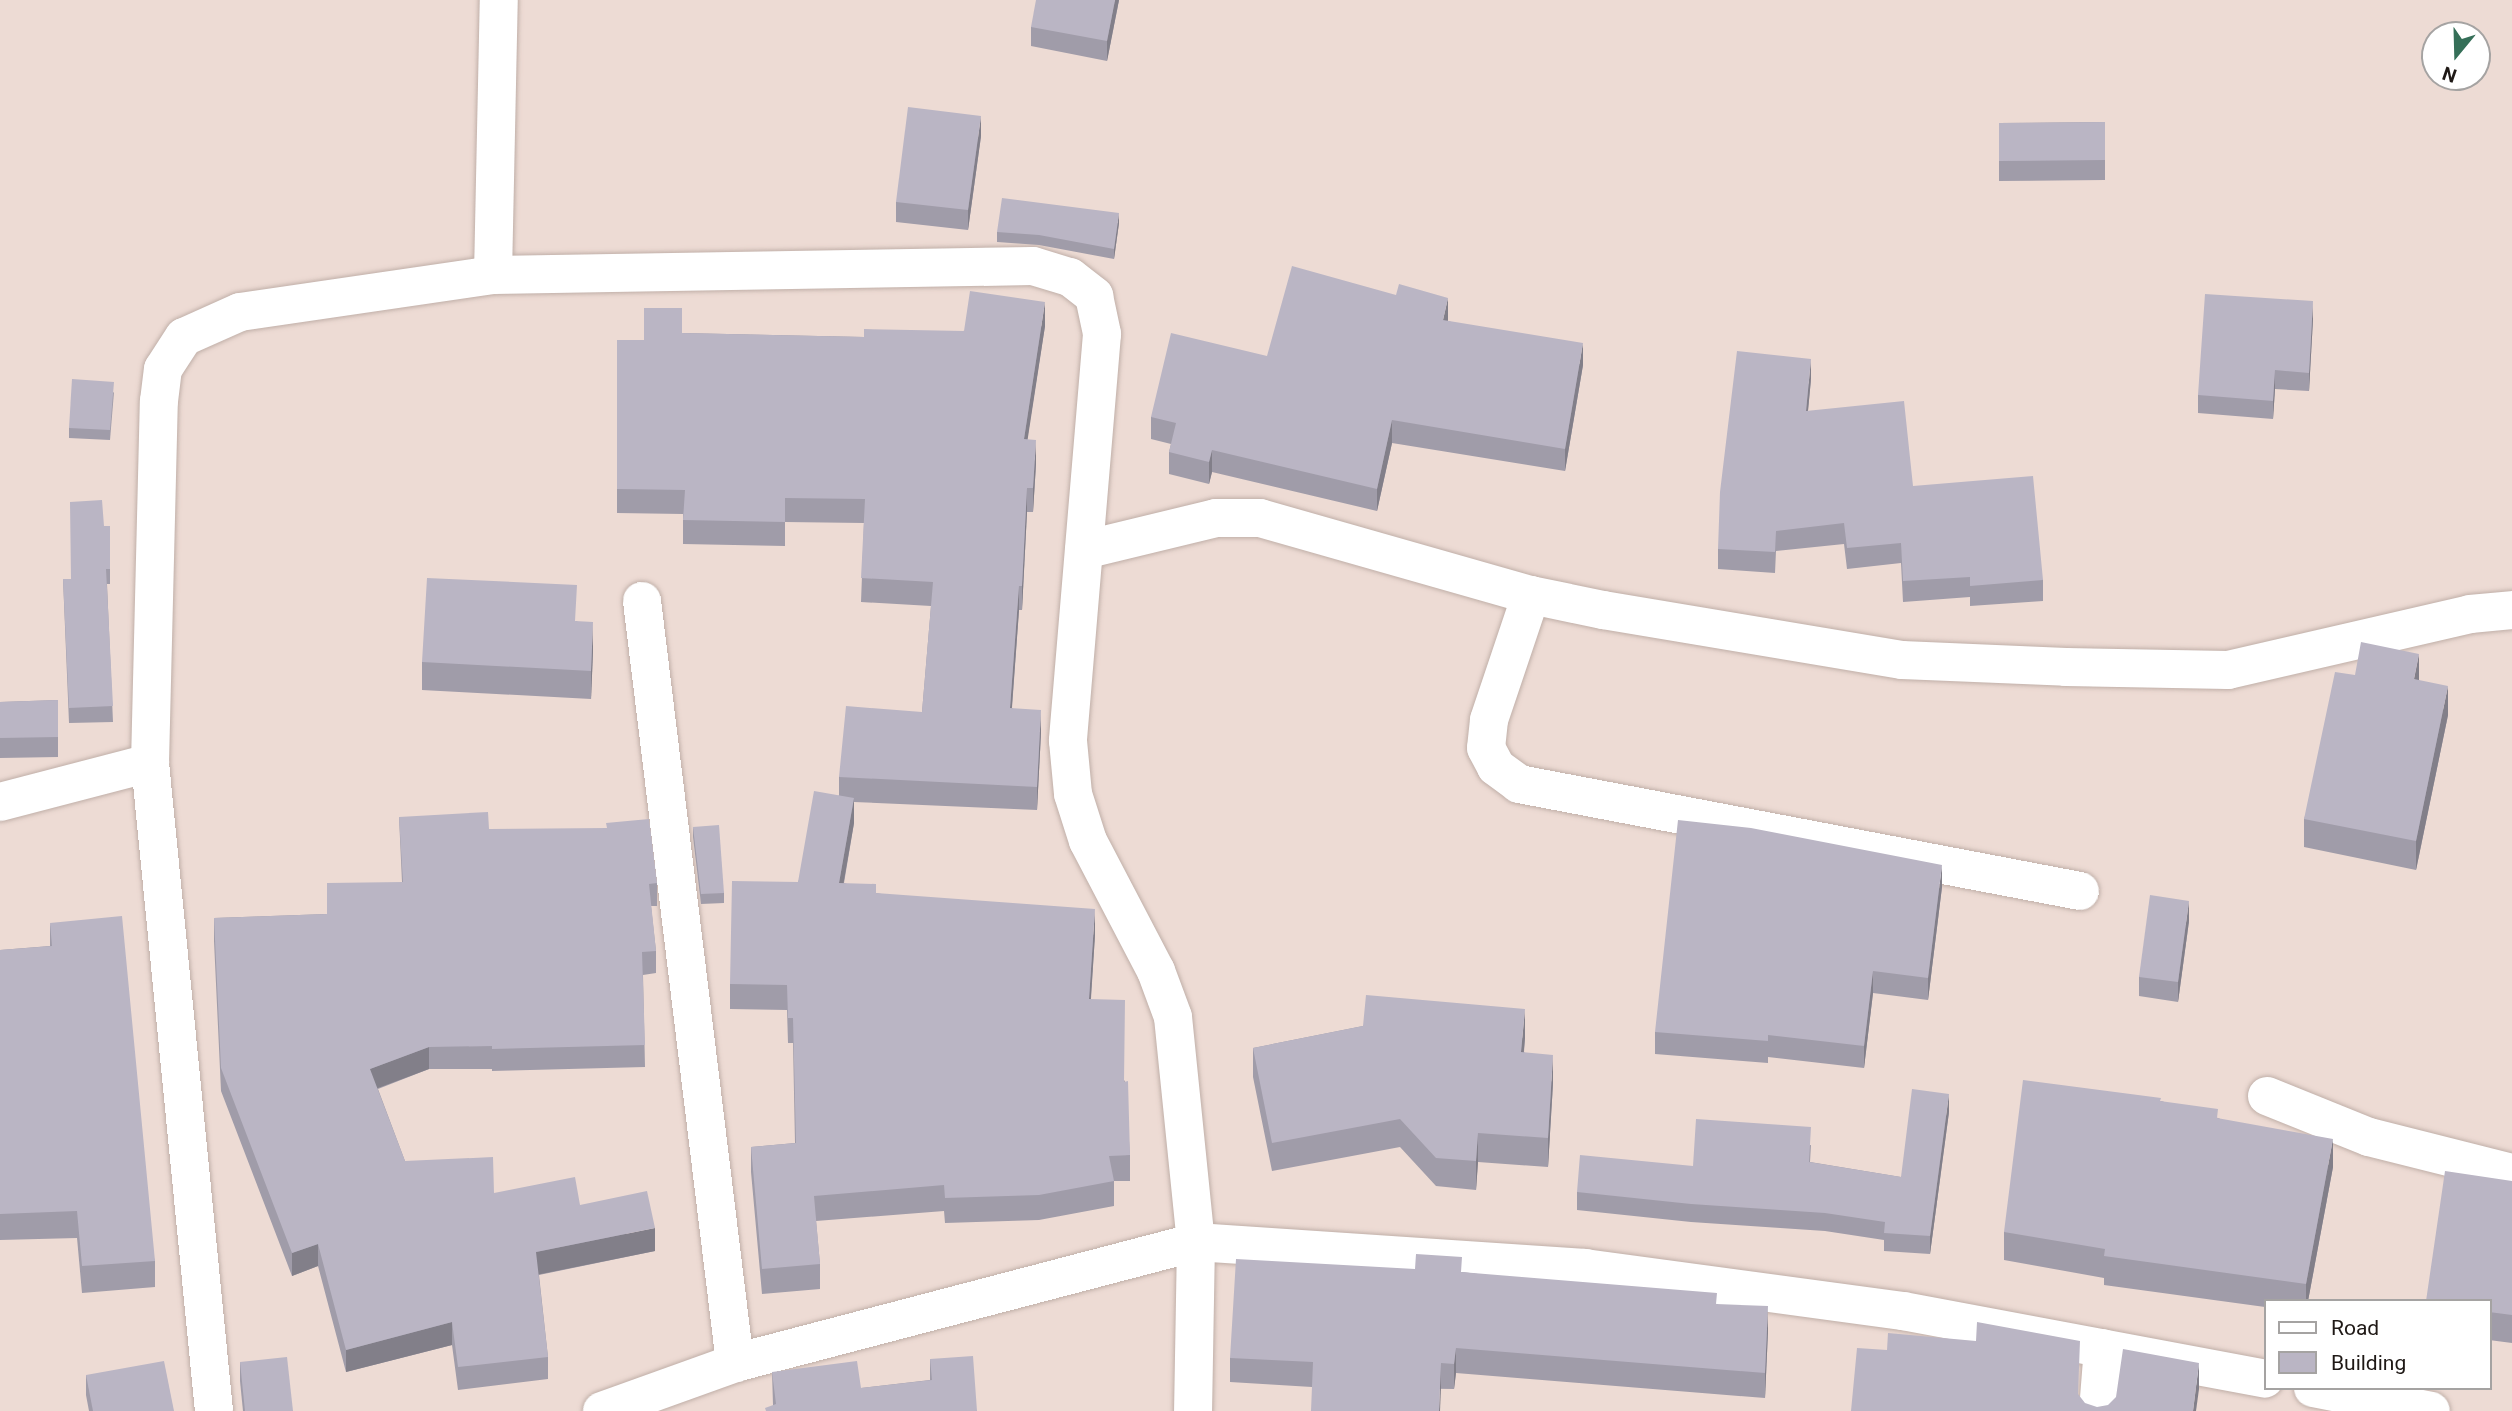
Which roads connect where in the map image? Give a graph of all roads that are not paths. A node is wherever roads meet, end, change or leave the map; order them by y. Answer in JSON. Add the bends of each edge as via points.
{"nodes":[{"id":1,"x":499,"y":0,"type":"edge"},
{"id":2,"x":494,"y":275,"type":"junction"},
{"id":3,"x":1084,"y":550,"type":"junction"},
{"id":4,"x":1531,"y":595,"type":"junction"},
{"id":5,"x":642,"y":601,"type":"dead end"},
{"id":6,"x":2512,"y":610,"type":"edge"},
{"id":7,"x":150,"y":763,"type":"junction"},
{"id":8,"x":0,"y":802,"type":"edge"},
{"id":9,"x":2080,"y":891,"type":"dead end"},
{"id":10,"x":2267,"y":1096,"type":"dead end"},
{"id":11,"x":2512,"y":1173,"type":"edge"},
{"id":12,"x":1196,"y":1242,"type":"junction"},
{"id":13,"x":2103,"y":1348,"type":"junction"},
{"id":14,"x":735,"y":1363,"type":"junction"},
{"id":15,"x":2264,"y":1379,"type":"edge"},
{"id":16,"x":2323,"y":1390,"type":"edge"},
{"id":17,"x":214,"y":1411,"type":"edge"},
{"id":18,"x":602,"y":1411,"type":"edge"},
{"id":19,"x":1193,"y":1411,"type":"edge"},
{"id":20,"x":2098,"y":1411,"type":"edge"},
{"id":21,"x":2431,"y":1411,"type":"edge"}],
"edges":[{"from":1,"to":2,"type":"street"},
{"from":2,"to":3,"type":"street","via":[[1033,266],[1070,276],[1094,296],[1102,334]]},
{"from":2,"to":7,"type":"street","via":[[240,312],[184,337],[163,369],[159,401]]},
{"from":3,"to":4,"type":"street","via":[[1216,517],[1260,518]]},
{"from":3,"to":12,"type":"street","via":[[1068,741],[1073,794],[1088,841],[1156,971],[1173,1017]]},
{"from":4,"to":6,"type":"street","via":[[1902,660],[2228,670],[2443,620]]},
{"from":4,"to":9,"type":"street","via":[[1489,720],[1486,748],[1496,767],[1518,784]]},
{"from":5,"to":14,"type":"street"},
{"from":7,"to":8,"type":"street"},
{"from":7,"to":17,"type":"street"},
{"from":10,"to":11,"type":"street","via":[[2369,1137]]},
{"from":12,"to":13,"type":"street","via":[[1585,1268],[1903,1311]]},
{"from":12,"to":14,"type":"street"},
{"from":12,"to":19,"type":"street"},
{"from":13,"to":15,"type":"street"},
{"from":13,"to":20,"type":"street"},
{"from":14,"to":18,"type":"street"},
{"from":16,"to":21,"type":"street"}]}
